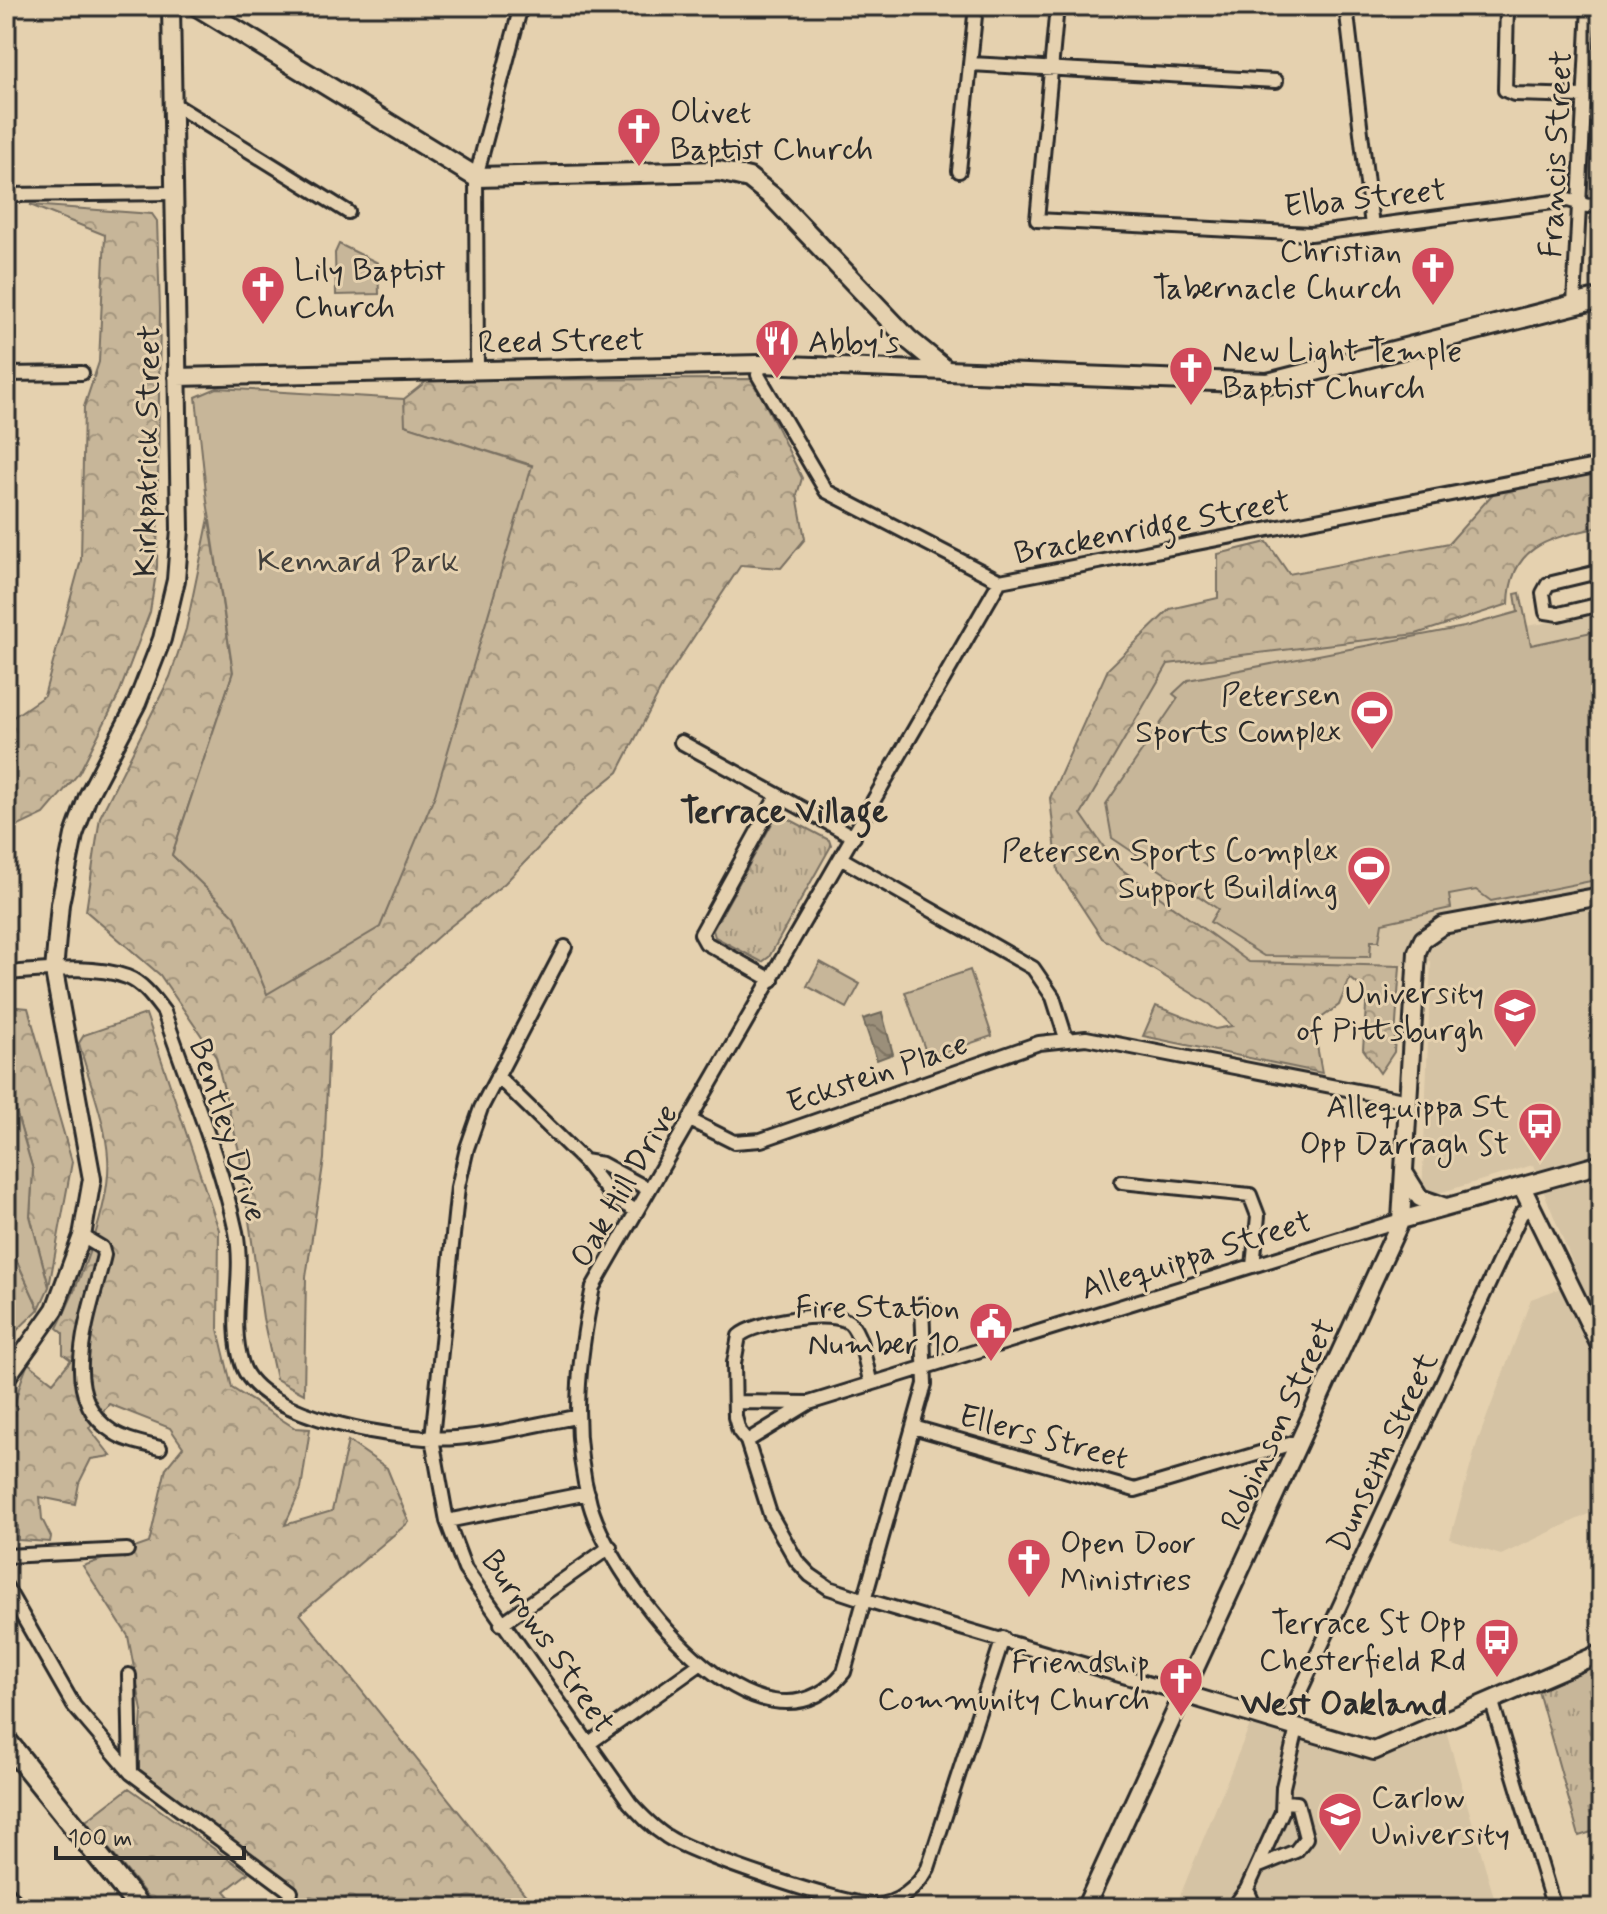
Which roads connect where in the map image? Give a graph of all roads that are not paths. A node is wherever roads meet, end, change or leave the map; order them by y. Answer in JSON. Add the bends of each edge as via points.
{"nodes":[{"id":1,"x":171,"y":6,"type":"edge"},
{"id":2,"x":197,"y":6,"type":"edge"},
{"id":3,"x":521,"y":6,"type":"edge"},
{"id":4,"x":976,"y":6,"type":"edge"},
{"id":5,"x":1057,"y":6,"type":"edge"},
{"id":6,"x":1346,"y":6,"type":"edge"},
{"id":7,"x":1507,"y":6,"type":"edge"},
{"id":8,"x":1589,"y":6,"type":"edge"},
{"id":9,"x":971,"y":64,"type":"junction"},
{"id":10,"x":1051,"y":68,"type":"junction"},
{"id":11,"x":1276,"y":81,"type":"dead end"},
{"id":12,"x":1583,"y":96,"type":"junction"},
{"id":13,"x":172,"y":103,"type":"junction"},
{"id":14,"x":959,"y":171,"type":"dead end"},
{"id":15,"x":476,"y":177,"type":"junction"},
{"id":16,"x":174,"y":193,"type":"junction"},
{"id":17,"x":6,"y":195,"type":"edge"},
{"id":18,"x":1578,"y":203,"type":"junction"},
{"id":19,"x":1601,"y":203,"type":"edge"},
{"id":20,"x":348,"y":212,"type":"dead end"},
{"id":21,"x":1372,"y":226,"type":"junction"},
{"id":22,"x":1601,"y":298,"type":"edge"},
{"id":23,"x":1574,"y":305,"type":"junction"},
{"id":24,"x":760,"y":364,"type":"junction"},
{"id":25,"x":477,"y":370,"type":"junction"},
{"id":26,"x":947,"y":371,"type":"junction"},
{"id":27,"x":82,"y":373,"type":"dead end"},
{"id":28,"x":6,"y":374,"type":"edge"},
{"id":29,"x":177,"y":377,"type":"junction"},
{"id":30,"x":1601,"y":465,"type":"edge"},
{"id":31,"x":1601,"y":577,"type":"edge"},
{"id":32,"x":1000,"y":581,"type":"junction"},
{"id":33,"x":1601,"y":604,"type":"edge"},
{"id":34,"x":681,"y":742,"type":"dead end"},
{"id":35,"x":777,"y":796,"type":"junction"},
{"id":36,"x":854,"y":837,"type":"junction"},
{"id":37,"x":842,"y":859,"type":"junction"},
{"id":38,"x":1601,"y":896,"type":"edge"},
{"id":39,"x":565,"y":947,"type":"dead end"},
{"id":40,"x":54,"y":971,"type":"junction"},
{"id":41,"x":6,"y":973,"type":"edge"},
{"id":42,"x":772,"y":980,"type":"junction"},
{"id":43,"x":1066,"y":1038,"type":"junction"},
{"id":44,"x":497,"y":1076,"type":"junction"},
{"id":45,"x":1408,"y":1101,"type":"junction"},
{"id":46,"x":690,"y":1120,"type":"junction"},
{"id":47,"x":584,"y":1161,"type":"junction"},
{"id":48,"x":1601,"y":1164,"type":"edge"},
{"id":49,"x":1404,"y":1172,"type":"junction"},
{"id":50,"x":1122,"y":1182,"type":"dead end"},
{"id":51,"x":1522,"y":1187,"type":"junction"},
{"id":52,"x":648,"y":1189,"type":"junction"},
{"id":53,"x":1531,"y":1206,"type":"junction"},
{"id":54,"x":1448,"y":1207,"type":"junction"},
{"id":55,"x":635,"y":1210,"type":"junction"},
{"id":56,"x":1401,"y":1220,"type":"junction"},
{"id":57,"x":82,"y":1236,"type":"junction"},
{"id":58,"x":1253,"y":1266,"type":"junction"},
{"id":59,"x":922,"y":1304,"type":"dead end"},
{"id":60,"x":1601,"y":1348,"type":"edge"},
{"id":61,"x":923,"y":1368,"type":"junction"},
{"id":62,"x":6,"y":1378,"type":"edge"},
{"id":63,"x":871,"y":1384,"type":"junction"},
{"id":64,"x":738,"y":1402,"type":"junction"},
{"id":65,"x":809,"y":1403,"type":"junction"},
{"id":66,"x":576,"y":1417,"type":"junction"},
{"id":67,"x":913,"y":1427,"type":"junction"},
{"id":68,"x":432,"y":1438,"type":"junction"},
{"id":69,"x":747,"y":1441,"type":"junction"},
{"id":70,"x":1300,"y":1441,"type":"junction"},
{"id":71,"x":160,"y":1448,"type":"dead end"},
{"id":72,"x":588,"y":1493,"type":"junction"},
{"id":73,"x":447,"y":1521,"type":"junction"},
{"id":74,"x":610,"y":1547,"type":"junction"},
{"id":75,"x":127,"y":1550,"type":"dead end"},
{"id":76,"x":6,"y":1556,"type":"edge"},
{"id":77,"x":6,"y":1587,"type":"edge"},
{"id":78,"x":865,"y":1599,"type":"junction"},
{"id":79,"x":501,"y":1624,"type":"junction"},
{"id":80,"x":1003,"y":1638,"type":"junction"},
{"id":81,"x":1601,"y":1653,"type":"edge"},
{"id":82,"x":700,"y":1664,"type":"junction"},
{"id":83,"x":129,"y":1675,"type":"dead end"},
{"id":84,"x":1184,"y":1694,"type":"junction"},
{"id":85,"x":1491,"y":1699,"type":"junction"},
{"id":86,"x":1291,"y":1726,"type":"junction"},
{"id":87,"x":6,"y":1741,"type":"edge"},
{"id":88,"x":588,"y":1744,"type":"junction"},
{"id":89,"x":131,"y":1773,"type":"junction"},
{"id":90,"x":1290,"y":1802,"type":"junction"},
{"id":91,"x":1257,"y":1867,"type":"junction"},
{"id":92,"x":1247,"y":1889,"type":"junction"},
{"id":93,"x":291,"y":1892,"type":"dead end"},
{"id":94,"x":6,"y":1897,"type":"edge"},
{"id":95,"x":15,"y":1908,"type":"edge"},
{"id":96,"x":140,"y":1908,"type":"edge"},
{"id":97,"x":1085,"y":1908,"type":"edge"},
{"id":98,"x":1233,"y":1908,"type":"edge"},
{"id":99,"x":1255,"y":1908,"type":"edge"},
{"id":100,"x":1554,"y":1908,"type":"edge"}],
"edges":[{"from":1,"to":13,"type":"street","name":"Kirkpatrick Street"},
{"from":2,"to":15,"type":"main road"},
{"from":3,"to":15,"type":"street"},
{"from":4,"to":9,"type":"street"},
{"from":5,"to":10,"type":"street"},
{"from":6,"to":21,"type":"street"},
{"from":7,"to":12,"type":"street","via":[[1505,90]]},
{"from":8,"to":12,"type":"street","name":"Francis Street"},
{"from":9,"to":10,"type":"street"},
{"from":9,"to":14,"type":"street"},
{"from":10,"to":11,"type":"street"},
{"from":10,"to":21,"type":"street","name":"Elba Street","via":[[1037,220],[1311,234]]},
{"from":12,"to":18,"type":"street","name":"Francis Street"},
{"from":13,"to":16,"type":"street","name":"Kirkpatrick Street"},
{"from":13,"to":20,"type":"street"},
{"from":15,"to":25,"type":"street"},
{"from":15,"to":26,"type":"main road","via":[[719,171],[749,178],[908,339]]},
{"from":16,"to":17,"type":"street"},
{"from":16,"to":29,"type":"street","name":"Kirkpatrick Street"},
{"from":18,"to":19,"type":"street","name":"Elba Street"},
{"from":18,"to":21,"type":"street","name":"Elba Street"},
{"from":18,"to":23,"type":"street","name":"Francis Street"},
{"from":22,"to":23,"type":"main road"},
{"from":23,"to":26,"type":"main road","via":[[1268,383]]},
{"from":24,"to":25,"type":"street","name":"Reed Street"},
{"from":24,"to":26,"type":"street","name":"Reed Street"},
{"from":24,"to":32,"type":"street","name":"Brackenridge Street","via":[[758,375],[826,491]]},
{"from":25,"to":29,"type":"street","name":"Reed Street"},
{"from":27,"to":28,"type":"street"},
{"from":29,"to":40,"type":"street","name":"Kirkpatrick Street","via":[[176,580],[151,671],[74,835]]},
{"from":30,"to":32,"type":"street","name":"Brackenridge Street"},
{"from":31,"to":33,"type":"street","via":[[1598,572],[1548,584],[1543,593],[1546,612]]},
{"from":32,"to":36,"type":"street","name":"Oak Hill Drive"},
{"from":34,"to":35,"type":"street"},
{"from":35,"to":36,"type":"street"},
{"from":35,"to":42,"type":"street","via":[[701,934],[706,943]]},
{"from":36,"to":37,"type":"street","name":"Oak Hill Drive"},
{"from":37,"to":42,"type":"street","name":"Oak Hill Drive"},
{"from":37,"to":43,"type":"street","via":[[1033,968],[1053,997]]},
{"from":38,"to":45,"type":"street","name":"Robinson Street","via":[[1443,925],[1423,939],[1417,952]]},
{"from":39,"to":44,"type":"street","name":"Burrows Street"},
{"from":40,"to":41,"type":"street","name":"Bentley Drive"},
{"from":40,"to":57,"type":"street","name":"Kirkpatrick Street","via":[[92,1179]]},
{"from":40,"to":68,"type":"street","name":"Bentley Drive","via":[[128,977],[164,1012],[229,1207],[239,1269],[234,1327],[242,1368],[261,1392],[288,1408],[332,1421]]},
{"from":42,"to":46,"type":"street","name":"Oak Hill Drive"},
{"from":43,"to":45,"type":"street","name":"Eckstein Place"},
{"from":43,"to":46,"type":"street","name":"Eckstein Place","via":[[761,1140],[734,1142]]},
{"from":44,"to":47,"type":"street"},
{"from":44,"to":68,"type":"street","name":"Burrows Street","via":[[481,1108],[458,1187]]},
{"from":45,"to":49,"type":"street","name":"Robinson Street"},
{"from":46,"to":52,"type":"street","name":"Oak Hill Drive"},
{"from":47,"to":52,"type":"street","via":[[602,1164]]},
{"from":47,"to":55,"type":"street","via":[[613,1198]]},
{"from":48,"to":51,"type":"street","name":"Allequippa Street"},
{"from":49,"to":54,"type":"street","via":[[1420,1198]]},
{"from":49,"to":56,"type":"street","name":"Robinson Street"},
{"from":50,"to":58,"type":"street","via":[[1250,1195],[1258,1216]]},
{"from":51,"to":53,"type":"street"},
{"from":51,"to":54,"type":"street","name":"Allequippa Street"},
{"from":52,"to":55,"type":"street","name":"Oak Hill Drive"},
{"from":53,"to":60,"type":"street"},
{"from":53,"to":86,"type":"street","name":"Dunseith Street","via":[[1521,1214]]},
{"from":54,"to":56,"type":"street","name":"Allequippa Street"},
{"from":55,"to":66,"type":"street","name":"Oak Hill Drive","via":[[593,1287],[581,1344]]},
{"from":56,"to":58,"type":"street","name":"Allequippa Street"},
{"from":56,"to":70,"type":"street","name":"Robinson Street"},
{"from":57,"to":62,"type":"street","name":"Kirkpatrick Street","via":[[55,1309]]},
{"from":57,"to":71,"type":"street","via":[[104,1255],[79,1367],[85,1399],[95,1417],[115,1433]]},
{"from":58,"to":61,"type":"street","name":"Allequippa Street"},
{"from":59,"to":61,"type":"street","name":"Oak Hill Drive"},
{"from":61,"to":63,"type":"street","name":"Allequippa Street"},
{"from":61,"to":67,"type":"street","name":"Oak Hill Drive","via":[[925,1384]]},
{"from":63,"to":64,"type":"street","via":[[850,1324],[805,1317],[755,1327],[739,1336],[734,1363]]},
{"from":63,"to":65,"type":"street","name":"Allequippa Street"},
{"from":64,"to":65,"type":"street","name":"Allequippa Street"},
{"from":64,"to":69,"type":"street","via":[[735,1417]]},
{"from":65,"to":69,"type":"street","name":"Allequippa Street"},
{"from":66,"to":68,"type":"street","name":"Bentley Drive"},
{"from":66,"to":72,"type":"street","name":"Oak Hill Drive"},
{"from":67,"to":70,"type":"street","name":"Ellers Street","via":[[1135,1490]]},
{"from":67,"to":78,"type":"street","name":"Oak Hill Drive"},
{"from":68,"to":73,"type":"street","name":"Burrows Street"},
{"from":69,"to":78,"type":"street","via":[[770,1514],[796,1560],[829,1588]]},
{"from":70,"to":84,"type":"street","name":"Robinson Street"},
{"from":72,"to":73,"type":"street"},
{"from":72,"to":74,"type":"street","name":"Oak Hill Drive"},
{"from":73,"to":79,"type":"street","name":"Burrows Street","via":[[465,1569]]},
{"from":74,"to":79,"type":"street"},
{"from":74,"to":82,"type":"street","name":"Oak Hill Drive","via":[[666,1629]]},
{"from":75,"to":76,"type":"street"},
{"from":77,"to":89,"type":"street","via":[[74,1706]]},
{"from":78,"to":80,"type":"street"},
{"from":78,"to":82,"type":"street","name":"Oak Hill Drive","via":[[844,1672],[817,1698],[787,1705],[768,1700]]},
{"from":79,"to":88,"type":"street","name":"Burrows Street"},
{"from":80,"to":84,"type":"street"},
{"from":80,"to":88,"type":"street","name":"Burrows Street","via":[[928,1868],[909,1891],[876,1905],[717,1859],[666,1837],[630,1803]]},
{"from":81,"to":85,"type":"street"},
{"from":82,"to":88,"type":"street"},
{"from":83,"to":89,"type":"street"},
{"from":84,"to":86,"type":"street"},
{"from":84,"to":97,"type":"street","name":"Robinson Street"},
{"from":85,"to":86,"type":"street","via":[[1374,1751]]},
{"from":85,"to":100,"type":"street"},
{"from":86,"to":90,"type":"street","name":"Dunseith Street","via":[[1286,1768]]},
{"from":87,"to":96,"type":"main road"},
{"from":89,"to":93,"type":"street"},
{"from":90,"to":91,"type":"street"},
{"from":90,"to":91,"type":"street","via":[[1306,1838],[1296,1851]]},
{"from":91,"to":92,"type":"street"},
{"from":92,"to":98,"type":"street"},
{"from":92,"to":99,"type":"street"},
{"from":94,"to":95,"type":"main road"}]}
